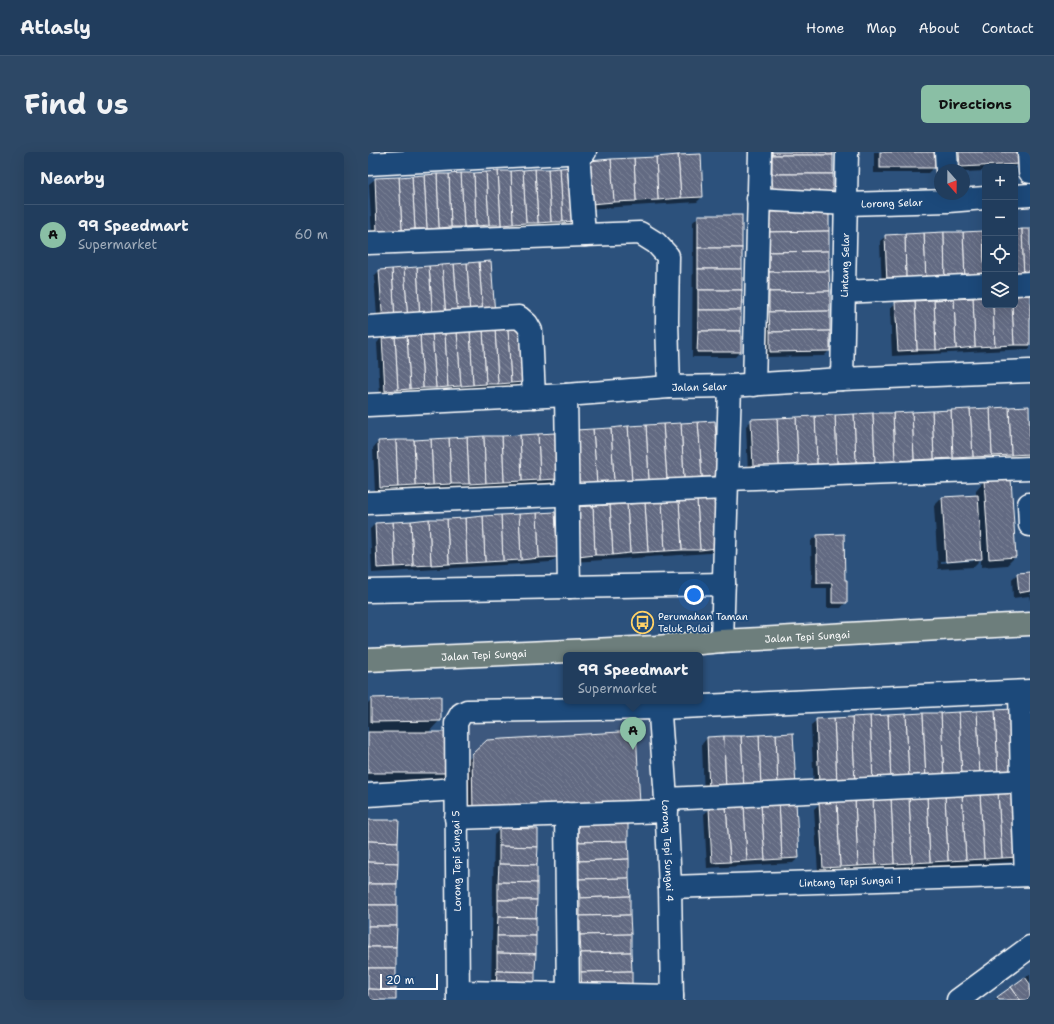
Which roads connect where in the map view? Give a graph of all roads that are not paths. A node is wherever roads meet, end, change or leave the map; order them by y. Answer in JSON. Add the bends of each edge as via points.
{"nodes":[{"id":1,"x":578,"y":152,"type":"edge"},
{"id":2,"x":586,"y":152,"type":"edge"},
{"id":3,"x":760,"y":152,"type":"edge"},
{"id":4,"x":847,"y":152,"type":"edge"},
{"id":5,"x":946,"y":152,"type":"edge"},
{"id":6,"x":1029,"y":152,"type":"edge"},
{"id":7,"x":368,"y":164,"type":"edge"},
{"id":8,"x":947,"y":164,"type":"edge"},
{"id":9,"x":1030,"y":172,"type":"edge"},
{"id":10,"x":1030,"y":195,"type":"edge"},
{"id":11,"x":1018,"y":196,"type":"edge"},
{"id":12,"x":970,"y":198,"type":"edge"},
{"id":13,"x":982,"y":198,"type":"edge"},
{"id":14,"x":758,"y":199,"type":"junction"},
{"id":15,"x":934,"y":199,"type":"edge"},
{"id":16,"x":847,"y":204,"type":"junction"},
{"id":17,"x":584,"y":235,"type":"junction"},
{"id":18,"x":368,"y":243,"type":"edge"},
{"id":19,"x":1030,"y":283,"type":"edge"},
{"id":20,"x":1018,"y":284,"type":"edge"},
{"id":21,"x":982,"y":285,"type":"edge"},
{"id":22,"x":844,"y":292,"type":"junction"},
{"id":23,"x":368,"y":327,"type":"edge"},
{"id":24,"x":1030,"y":371,"type":"edge"},
{"id":25,"x":842,"y":379,"type":"junction"},
{"id":26,"x":754,"y":385,"type":"junction"},
{"id":27,"x":730,"y":386,"type":"junction"},
{"id":28,"x":669,"y":387,"type":"junction"},
{"id":29,"x":566,"y":395,"type":"junction"},
{"id":30,"x":534,"y":397,"type":"junction"},
{"id":31,"x":368,"y":405,"type":"edge"},
{"id":32,"x":1030,"y":468,"type":"edge"},
{"id":33,"x":727,"y":483,"type":"junction"},
{"id":34,"x":568,"y":495,"type":"junction"},
{"id":35,"x":368,"y":503,"type":"edge"},
{"id":36,"x":724,"y":584,"type":"junction"},
{"id":37,"x":569,"y":587,"type":"junction"},
{"id":38,"x":368,"y":591,"type":"edge"},
{"id":39,"x":1030,"y":624,"type":"edge"},
{"id":40,"x":722,"y":641,"type":"junction"},
{"id":41,"x":656,"y":651,"type":"edge"},
{"id":42,"x":624,"y":652,"type":"edge"},
{"id":43,"x":563,"y":654,"type":"edge"},
{"id":44,"x":368,"y":660,"type":"edge"},
{"id":45,"x":1025,"y":691,"type":"edge"},
{"id":46,"x":703,"y":702,"type":"edge"},
{"id":47,"x":660,"y":704,"type":"edge"},
{"id":48,"x":1026,"y":781,"type":"edge"},
{"id":49,"x":456,"y":789,"type":"junction"},
{"id":50,"x":368,"y":794,"type":"edge"},
{"id":51,"x":667,"y":805,"type":"junction"},
{"id":52,"x":566,"y":814,"type":"junction"},
{"id":53,"x":456,"y":818,"type":"junction"},
{"id":54,"x":1028,"y":875,"type":"edge"},
{"id":55,"x":670,"y":887,"type":"junction"},
{"id":56,"x":1030,"y":947,"type":"edge"},
{"id":57,"x":458,"y":996,"type":"edge"},
{"id":58,"x":568,"y":997,"type":"edge"},
{"id":59,"x":672,"y":998,"type":"edge"},
{"id":60,"x":958,"y":1000,"type":"edge"}],
"edges":[{"from":1,"to":2,"type":"street"},
{"from":1,"to":7,"type":"street"},
{"from":1,"to":17,"type":"street"},
{"from":3,"to":14,"type":"street"},
{"from":4,"to":16,"type":"street","name":"Lintang Selar"},
{"from":5,"to":8,"type":"street"},
{"from":6,"to":9,"type":"street"},
{"from":10,"to":11,"type":"street"},
{"from":12,"to":13,"type":"street","name":"Lorong Selar"},
{"from":14,"to":16,"type":"street","name":"Lorong Selar"},
{"from":14,"to":26,"type":"street"},
{"from":15,"to":16,"type":"street","name":"Lorong Selar"},
{"from":16,"to":22,"type":"street","name":"Lintang Selar"},
{"from":17,"to":18,"type":"street"},
{"from":17,"to":28,"type":"street","via":[[640,233],[656,243],[668,256]]},
{"from":19,"to":20,"type":"street"},
{"from":21,"to":22,"type":"street"},
{"from":22,"to":25,"type":"street","name":"Lintang Selar"},
{"from":23,"to":30,"type":"street","via":[[519,317],[528,324],[531,331]]},
{"from":24,"to":25,"type":"street","name":"Jalan Selar"},
{"from":25,"to":26,"type":"street","name":"Jalan Selar"},
{"from":26,"to":27,"type":"street","name":"Jalan Selar"},
{"from":27,"to":28,"type":"street","name":"Jalan Selar"},
{"from":27,"to":33,"type":"street"},
{"from":28,"to":29,"type":"street","name":"Jalan Selar"},
{"from":29,"to":30,"type":"street","name":"Jalan Selar"},
{"from":29,"to":34,"type":"street"},
{"from":30,"to":31,"type":"street","name":"Jalan Selar"},
{"from":32,"to":33,"type":"street"},
{"from":33,"to":34,"type":"street"},
{"from":33,"to":36,"type":"street"},
{"from":34,"to":35,"type":"street"},
{"from":34,"to":37,"type":"street"},
{"from":36,"to":37,"type":"street"},
{"from":36,"to":40,"type":"street"},
{"from":37,"to":38,"type":"street"},
{"from":39,"to":40,"type":"main road","name":"Jalan Tepi Sungai"},
{"from":40,"to":41,"type":"main road","name":"Jalan Tepi Sungai"},
{"from":41,"to":42,"type":"main road","name":"Jalan Tepi Sungai"},
{"from":43,"to":44,"type":"main road","name":"Jalan Tepi Sungai"},
{"from":45,"to":46,"type":"street"},
{"from":45,"to":48,"type":"street"},
{"from":47,"to":49,"type":"street","name":"Lorong Tepi Sungai 5","via":[[467,711],[461,714],[456,723]]},
{"from":47,"to":51,"type":"street","name":"Lorong Tepi Sungai 4"},
{"from":48,"to":51,"type":"street"},
{"from":48,"to":54,"type":"street"},
{"from":49,"to":50,"type":"street"},
{"from":49,"to":53,"type":"street","name":"Lorong Tepi Sungai 5"},
{"from":51,"to":52,"type":"street"},
{"from":51,"to":55,"type":"street","name":"Lorong Tepi Sungai 4"},
{"from":52,"to":53,"type":"street"},
{"from":52,"to":58,"type":"street"},
{"from":53,"to":57,"type":"street","name":"Lorong Tepi Sungai 5"},
{"from":54,"to":55,"type":"street","name":"Lintang Tepi Sungai 1"},
{"from":55,"to":59,"type":"street","name":"Lorong Tepi Sungai 4"},
{"from":56,"to":60,"type":"street"},
{"from":57,"to":58,"type":"street"},
{"from":58,"to":59,"type":"street"}]}
